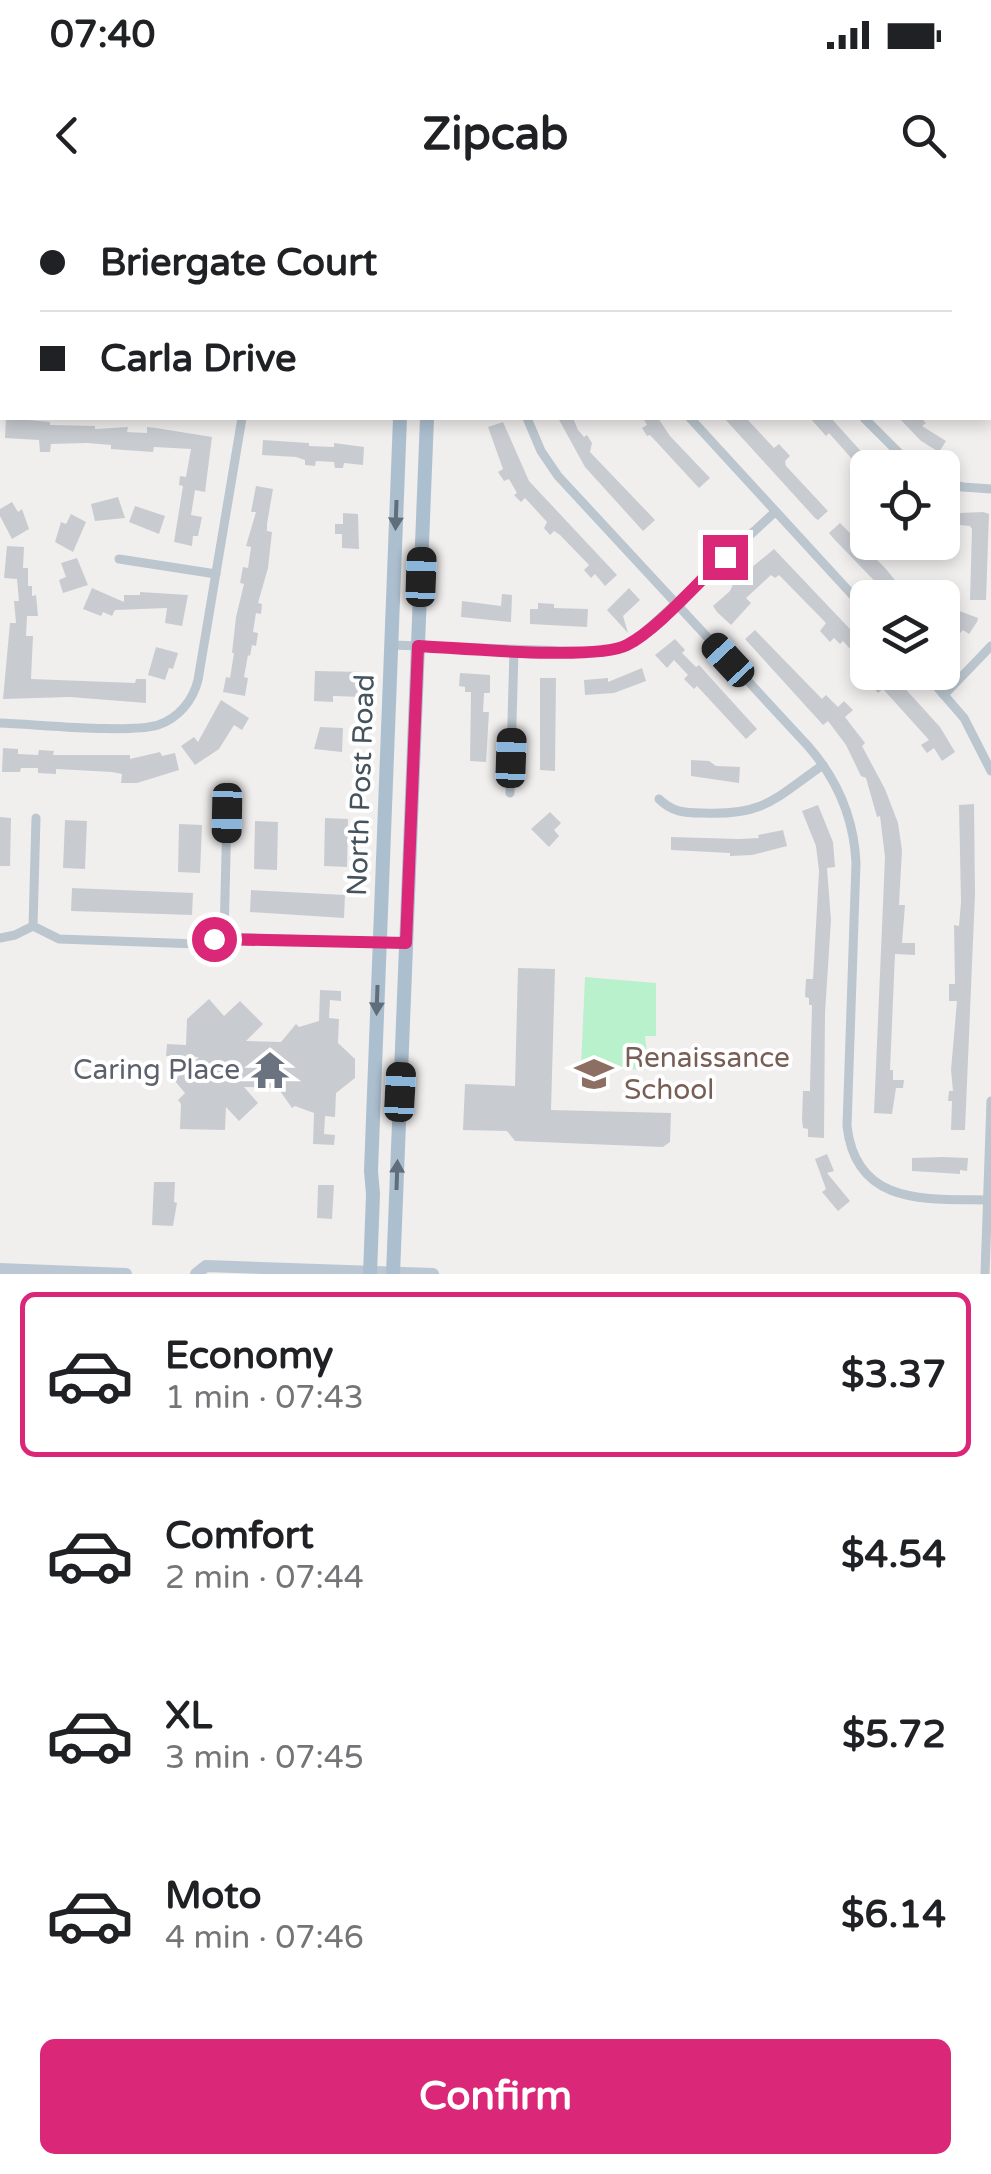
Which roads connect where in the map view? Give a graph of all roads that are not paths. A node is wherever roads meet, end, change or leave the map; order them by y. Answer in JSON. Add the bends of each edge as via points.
{"nodes":[{"id":1,"x":242,"y":420,"type":"edge"},
{"id":2,"x":400,"y":420,"type":"edge"},
{"id":3,"x":427,"y":420,"type":"edge"},
{"id":4,"x":528,"y":420,"type":"edge"},
{"id":5,"x":692,"y":420,"type":"edge"},
{"id":6,"x":866,"y":420,"type":"edge"},
{"id":7,"x":896,"y":450,"type":"edge"},
{"id":8,"x":960,"y":486,"type":"edge"},
{"id":9,"x":991,"y":489,"type":"edge"},
{"id":10,"x":775,"y":512,"type":"junction"},
{"id":11,"x":119,"y":559,"type":"dead end"},
{"id":12,"x":216,"y":574,"type":"junction"},
{"id":13,"x":850,"y":593,"type":"edge"},
{"id":14,"x":676,"y":603,"type":"junction"},
{"id":15,"x":391,"y":645,"type":"junction"},
{"id":16,"x":418,"y":646,"type":"junction"},
{"id":17,"x":991,"y":646,"type":"edge"},
{"id":18,"x":514,"y":650,"type":"junction"},
{"id":19,"x":940,"y":690,"type":"edge"},
{"id":20,"x":944,"y":695,"type":"junction"},
{"id":21,"x":0,"y":722,"type":"edge"},
{"id":22,"x":823,"y":764,"type":"junction"},
{"id":23,"x":991,"y":771,"type":"edge"},
{"id":24,"x":510,"y":793,"type":"dead end"},
{"id":25,"x":660,"y":798,"type":"dead end"},
{"id":26,"x":227,"y":813,"type":"dead end"},
{"id":27,"x":36,"y":818,"type":"dead end"},
{"id":28,"x":33,"y":926,"type":"junction"},
{"id":29,"x":224,"y":937,"type":"junction"},
{"id":30,"x":0,"y":938,"type":"edge"},
{"id":31,"x":380,"y":943,"type":"junction"},
{"id":32,"x":406,"y":943,"type":"junction"},
{"id":33,"x":991,"y":1102,"type":"edge"},
{"id":34,"x":987,"y":1200,"type":"junction"},
{"id":35,"x":0,"y":1269,"type":"edge"},
{"id":36,"x":370,"y":1273,"type":"edge"},
{"id":37,"x":393,"y":1273,"type":"edge"},
{"id":38,"x":126,"y":1274,"type":"edge"},
{"id":39,"x":196,"y":1274,"type":"edge"},
{"id":40,"x":433,"y":1274,"type":"edge"},
{"id":41,"x":984,"y":1274,"type":"edge"}],
"edges":[{"from":1,"to":12,"type":"street"},
{"from":2,"to":15,"type":"main road","name":"North Post Road","one_way":true},
{"from":3,"to":16,"type":"main road","name":"North Post Road"},
{"from":4,"to":14,"type":"street","via":[[558,476]]},
{"from":5,"to":10,"type":"street"},
{"from":6,"to":7,"type":"street"},
{"from":8,"to":9,"type":"street"},
{"from":10,"to":13,"type":"street"},
{"from":10,"to":14,"type":"street"},
{"from":11,"to":12,"type":"street"},
{"from":12,"to":21,"type":"street","via":[[196,687],[179,712],[135,728]]},
{"from":14,"to":18,"type":"street","via":[[621,648]]},
{"from":14,"to":22,"type":"street"},
{"from":15,"to":16,"type":"street"},
{"from":15,"to":31,"type":"main road","name":"North Post Road"},
{"from":16,"to":18,"type":"street"},
{"from":16,"to":32,"type":"main road","name":"North Post Road"},
{"from":17,"to":20,"type":"street"},
{"from":18,"to":24,"type":"street"},
{"from":19,"to":20,"type":"street"},
{"from":20,"to":23,"type":"street"},
{"from":22,"to":25,"type":"street","via":[[740,814],[680,812]]},
{"from":22,"to":34,"type":"street","via":[[848,814],[856,853],[847,1120],[852,1150],[869,1176],[898,1194]]},
{"from":26,"to":29,"type":"street"},
{"from":27,"to":28,"type":"street"},
{"from":28,"to":29,"type":"street","via":[[59,939],[198,944]]},
{"from":28,"to":30,"type":"street"},
{"from":29,"to":31,"type":"street"},
{"from":31,"to":32,"type":"street"},
{"from":31,"to":36,"type":"main road","name":"North Post Road","one_way":true},
{"from":37,"to":32,"type":"main road","name":"North Post Road","one_way":true},
{"from":33,"to":34,"type":"street"},
{"from":34,"to":41,"type":"street"},
{"from":35,"to":38,"type":"main road"},
{"from":36,"to":37,"type":"main road"},
{"from":36,"to":39,"type":"main road","via":[[206,1266]]},
{"from":37,"to":40,"type":"main road"}]}
